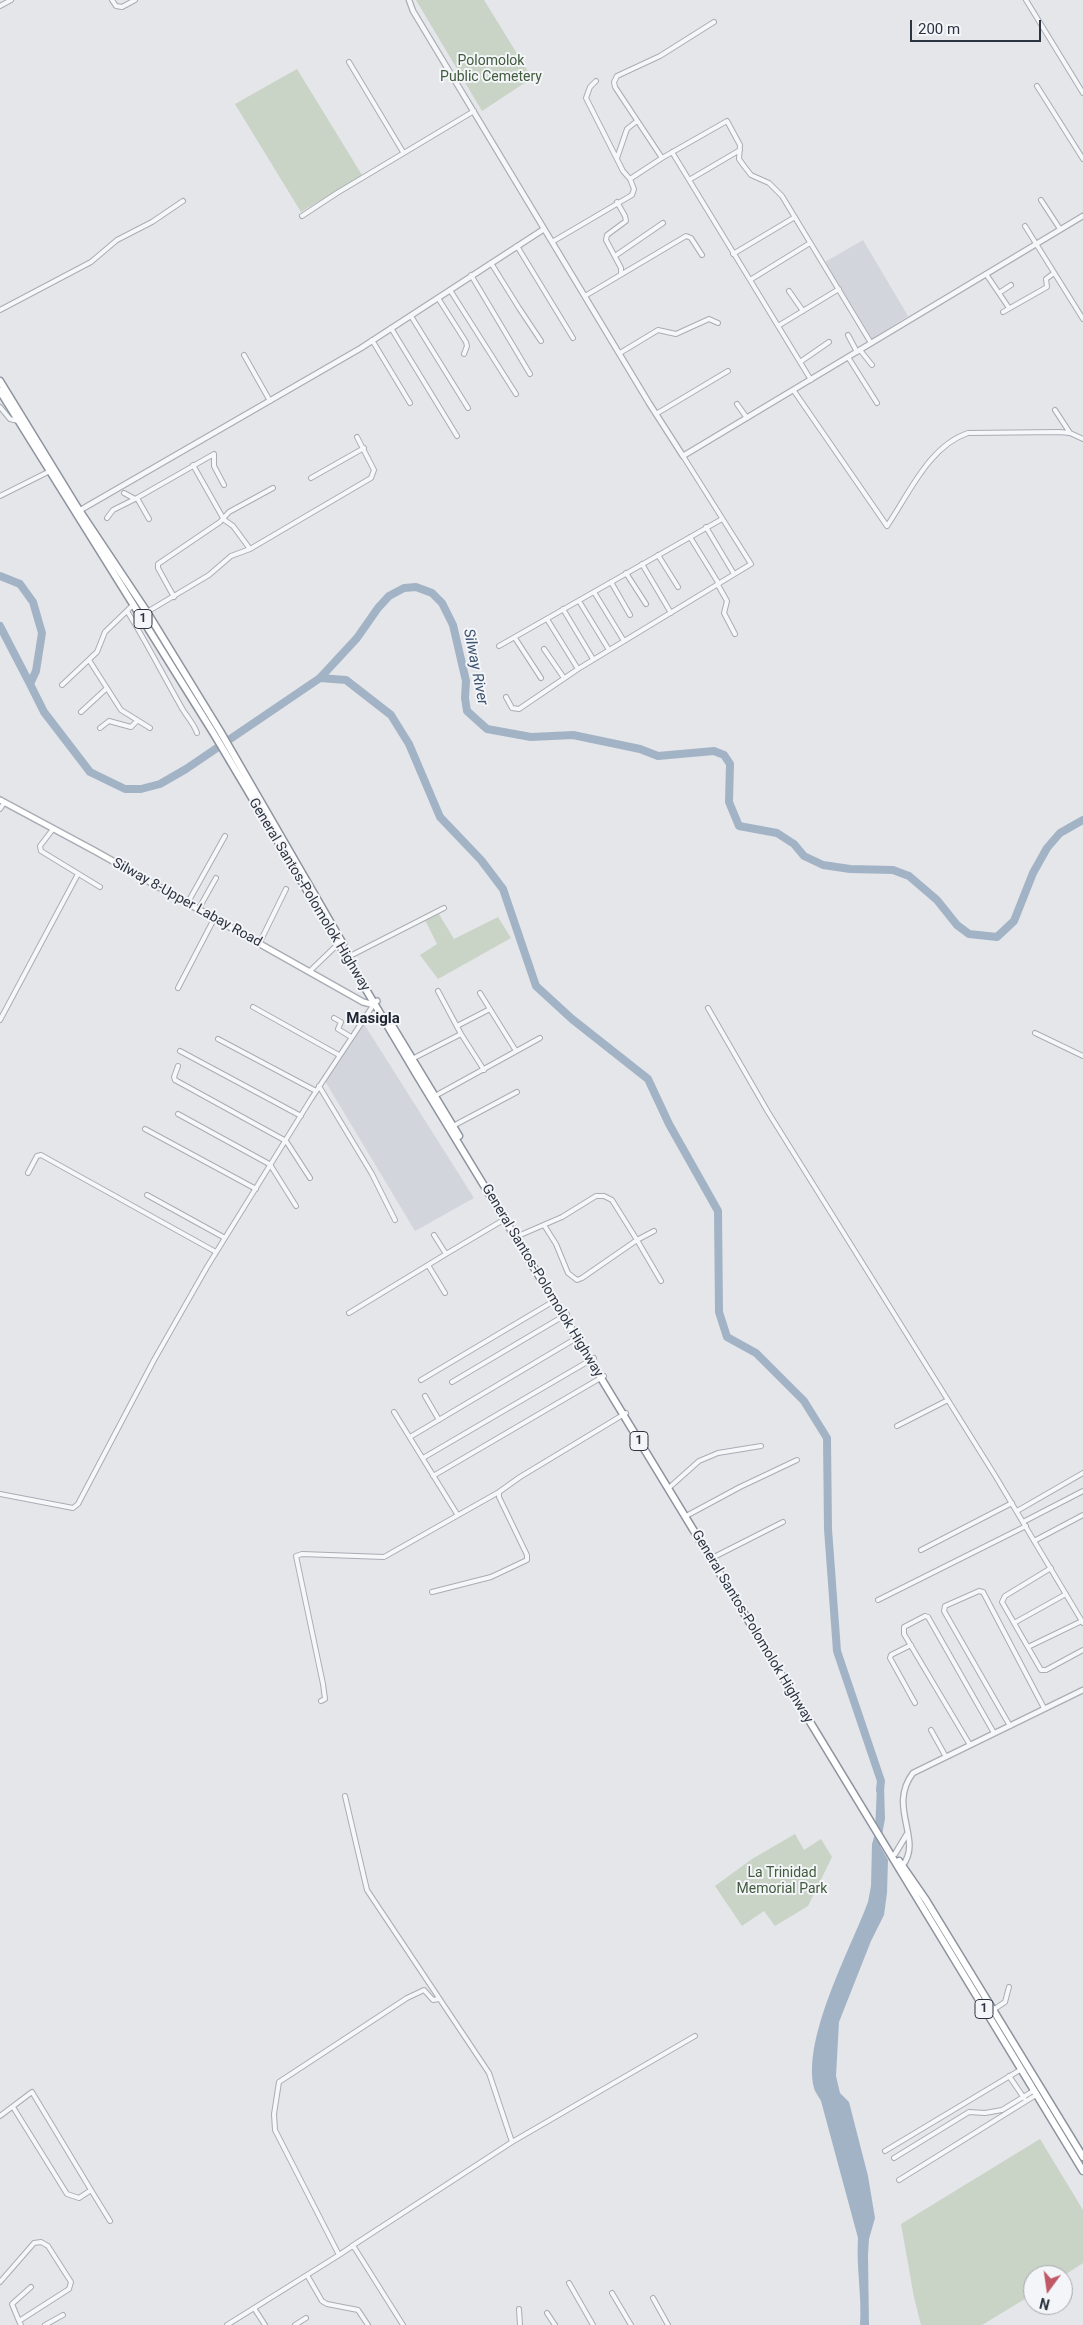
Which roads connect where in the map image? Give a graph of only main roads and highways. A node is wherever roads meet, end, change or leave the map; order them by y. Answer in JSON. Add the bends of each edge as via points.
{"nodes":[{"id":1,"x":0,"y":381,"type":"edge"},
{"id":2,"x":0,"y":391,"type":"edge"},
{"id":3,"x":77,"y":512,"type":"junction"},
{"id":4,"x":217,"y":732,"type":"junction"},
{"id":5,"x":232,"y":759,"type":"junction"},
{"id":6,"x":2,"y":801,"type":"edge"},
{"id":7,"x":376,"y":1002,"type":"junction"},
{"id":8,"x":565,"y":1315,"type":"junction"},
{"id":9,"x":625,"y":1414,"type":"junction"},
{"id":10,"x":869,"y":1815,"type":"junction"},
{"id":11,"x":887,"y":1844,"type":"junction"},
{"id":12,"x":1083,"y":2157,"type":"edge"},
{"id":13,"x":1083,"y":2171,"type":"edge"}],
"edges":[{"from":1,"to":3,"type":"highway","number":"1"},
{"from":2,"to":3,"type":"highway","number":"1"},
{"from":3,"to":4,"type":"highway","number":"1"},
{"from":3,"to":4,"type":"highway","number":"1","via":[[147,612]]},
{"from":4,"to":5,"type":"highway","number":"1"},
{"from":5,"to":7,"type":"highway","number":"1"},
{"from":5,"to":7,"type":"highway","name":"General Santos-Polomolok Highway","number":"1","via":[[338,944]]},
{"from":6,"to":7,"type":"main road","name":"Silway 8-Upper Labay Road","via":[[363,1002]]},
{"from":7,"to":8,"type":"highway","number":"1"},
{"from":7,"to":8,"type":"highway","name":"General Santos-Polomolok Highway","number":"1"},
{"from":8,"to":9,"type":"highway","number":"1"},
{"from":9,"to":10,"type":"highway","name":"General Santos-Polomolok Highway","number":"1"},
{"from":9,"to":10,"type":"highway","number":"1"},
{"from":10,"to":11,"type":"highway","number":"1"},
{"from":11,"to":12,"type":"highway","number":"1"},
{"from":11,"to":13,"type":"highway","number":"1"}]}
